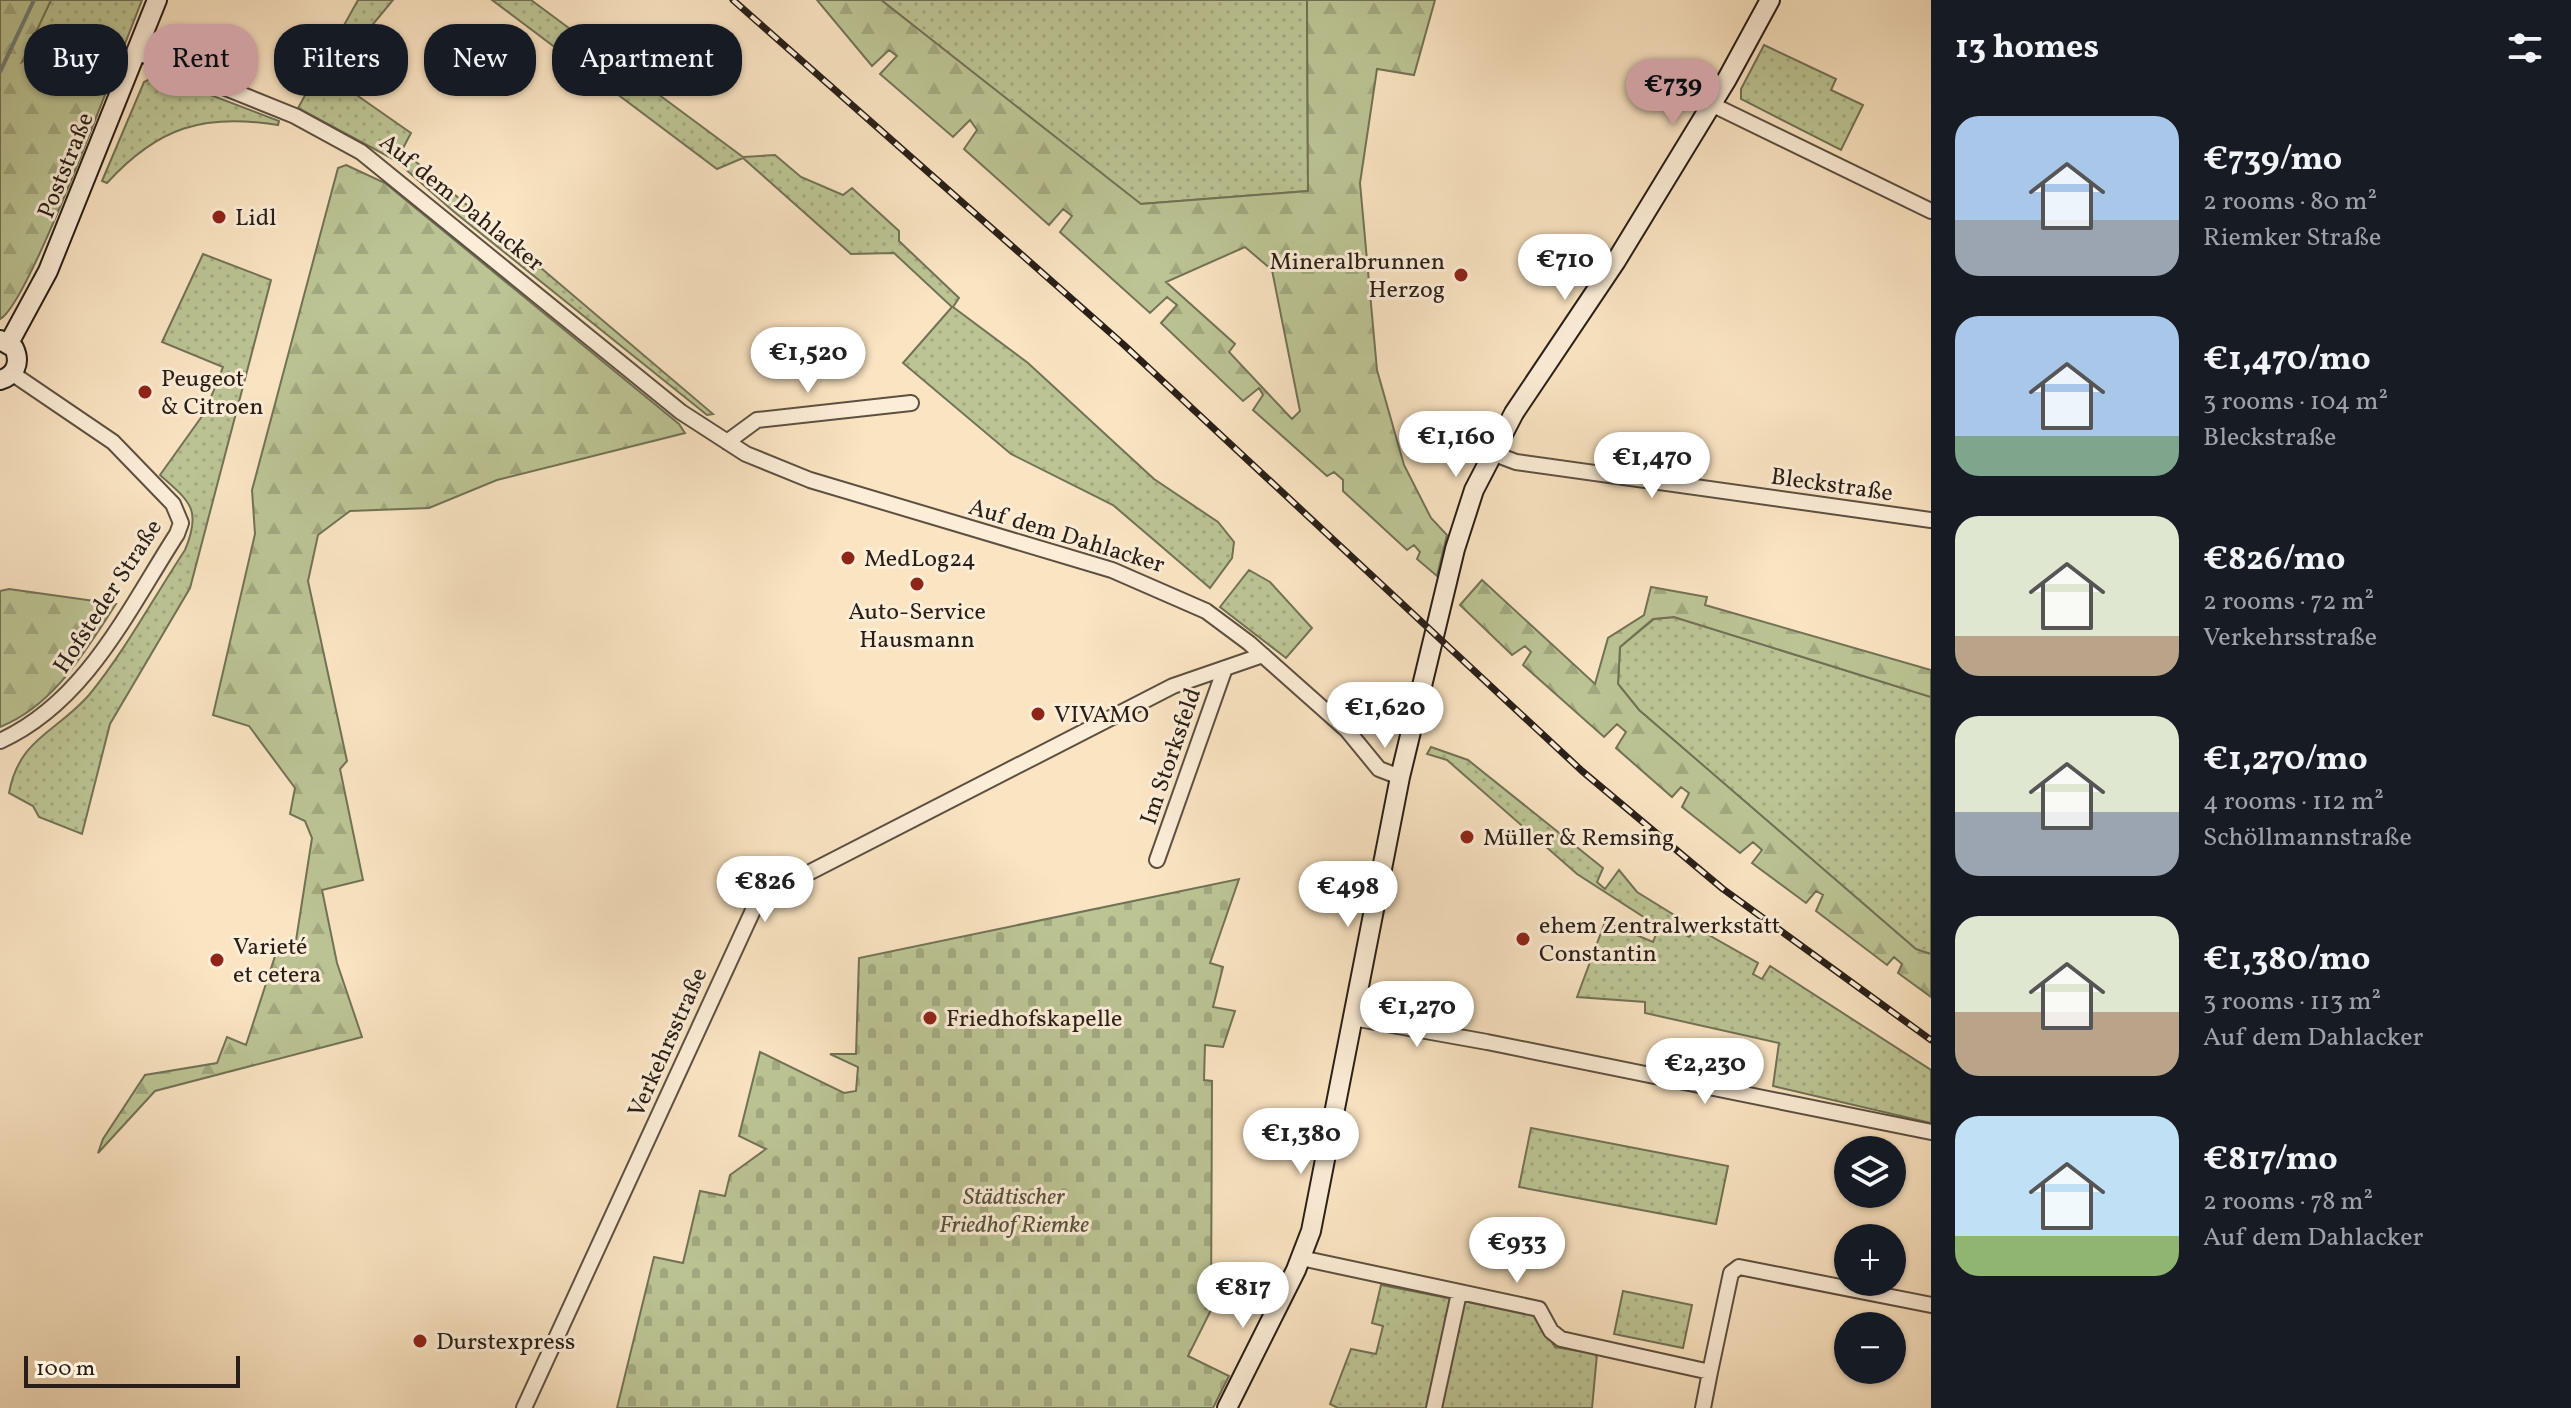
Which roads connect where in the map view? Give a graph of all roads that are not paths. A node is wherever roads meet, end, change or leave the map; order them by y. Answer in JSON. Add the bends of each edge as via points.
{"nodes":[{"id":1,"x":157,"y":0,"type":"edge"},
{"id":2,"x":1770,"y":0,"type":"edge"},
{"id":3,"x":136,"y":52,"type":"junction"},
{"id":4,"x":1711,"y":104,"type":"junction"},
{"id":5,"x":1931,"y":211,"type":"edge"},
{"id":6,"x":5,"y":342,"type":"edge"},
{"id":7,"x":6,"y":377,"type":"edge"},
{"id":8,"x":911,"y":403,"type":"dead end"},
{"id":9,"x":727,"y":442,"type":"junction"},
{"id":10,"x":1492,"y":453,"type":"junction"},
{"id":11,"x":1931,"y":520,"type":"edge"},
{"id":12,"x":1263,"y":655,"type":"junction"},
{"id":13,"x":1225,"y":668,"type":"junction"},
{"id":14,"x":0,"y":741,"type":"edge"},
{"id":15,"x":1400,"y":777,"type":"junction"},
{"id":16,"x":1157,"y":860,"type":"dead end"},
{"id":17,"x":1353,"y":1018,"type":"junction"},
{"id":18,"x":1931,"y":1132,"type":"edge"},
{"id":19,"x":1301,"y":1258,"type":"junction"},
{"id":20,"x":1459,"y":1293,"type":"junction"},
{"id":21,"x":1931,"y":1305,"type":"edge"},
{"id":22,"x":1710,"y":1372,"type":"junction"},
{"id":23,"x":524,"y":1408,"type":"edge"},
{"id":24,"x":1227,"y":1408,"type":"edge"},
{"id":25,"x":1434,"y":1408,"type":"edge"},
{"id":26,"x":1703,"y":1408,"type":"edge"}],
"edges":[{"from":1,"to":3,"type":"street","name":"Poststraße"},
{"from":2,"to":4,"type":"street"},
{"from":3,"to":6,"type":"street","name":"Poststraße","via":[[48,271]]},
{"from":3,"to":9,"type":"street","name":"Auf dem Dahlacker","via":[[295,116],[361,152],[681,412]]},
{"from":4,"to":5,"type":"street"},
{"from":4,"to":10,"type":"street"},
{"from":6,"to":7,"type":"street","via":[[18,361]]},
{"from":7,"to":14,"type":"street","name":"Hofsteder Straße","via":[[113,442],[173,504],[181,523],[82,681],[25,729]]},
{"from":8,"to":9,"type":"street","via":[[757,420]]},
{"from":9,"to":12,"type":"street","name":"Auf dem Dahlacker","via":[[810,480],[1135,578],[1214,616]]},
{"from":10,"to":11,"type":"street","name":"Bleckstraße","via":[[1516,462]]},
{"from":10,"to":15,"type":"street","via":[[1459,535]]},
{"from":12,"to":13,"type":"street","name":"Verkehrsstraße"},
{"from":12,"to":15,"type":"street","name":"Auf dem Dahlacker","via":[[1347,730],[1373,763]]},
{"from":13,"to":16,"type":"street","name":"Im Storksfeld"},
{"from":13,"to":23,"type":"street","name":"Verkehrsstraße","via":[[1173,686],[781,887],[755,906]]},
{"from":15,"to":17,"type":"street"},
{"from":17,"to":18,"type":"street"},
{"from":17,"to":19,"type":"street","via":[[1311,1231]]},
{"from":19,"to":20,"type":"street"},
{"from":19,"to":24,"type":"street"},
{"from":20,"to":22,"type":"street","via":[[1539,1309],[1561,1339]]},
{"from":20,"to":25,"type":"street"},
{"from":21,"to":22,"type":"street","via":[[1739,1267],[1731,1273]]},
{"from":22,"to":26,"type":"street"}]}
